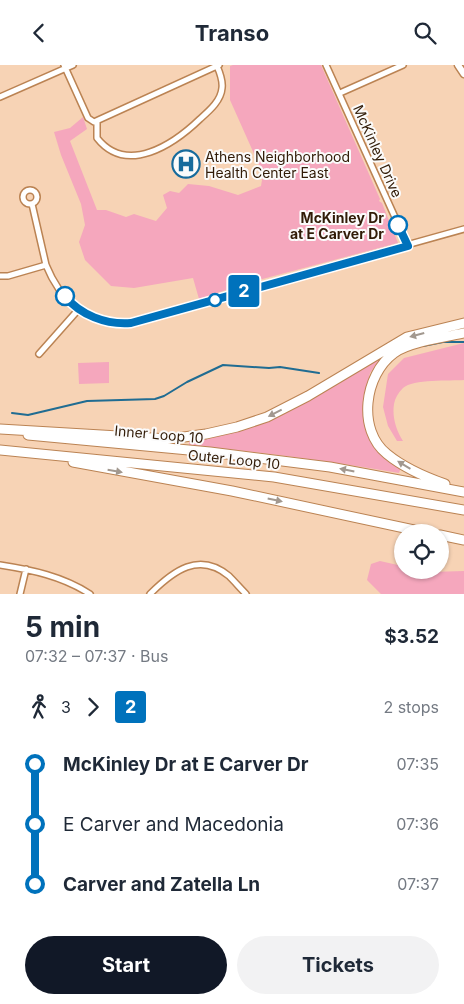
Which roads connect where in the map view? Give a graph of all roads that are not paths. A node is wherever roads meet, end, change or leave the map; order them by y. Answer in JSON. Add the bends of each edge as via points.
{"nodes":[{"id":1,"x":73,"y":65,"type":"edge"},
{"id":2,"x":218,"y":65,"type":"edge"},
{"id":3,"x":326,"y":65,"type":"edge"},
{"id":4,"x":403,"y":65,"type":"edge"},
{"id":5,"x":458,"y":65,"type":"edge"},
{"id":6,"x":66,"y":67,"type":"edge"},
{"id":7,"x":464,"y":74,"type":"edge"},
{"id":8,"x":340,"y":93,"type":"junction"},
{"id":9,"x":0,"y":97,"type":"edge"},
{"id":10,"x":94,"y":122,"type":"junction"},
{"id":11,"x":32,"y":204,"type":"dead end"},
{"id":12,"x":464,"y":229,"type":"edge"},
{"id":13,"x":408,"y":246,"type":"junction"},
{"id":14,"x":46,"y":265,"type":"junction"},
{"id":15,"x":0,"y":276,"type":"edge"},
{"id":16,"x":78,"y":310,"type":"junction"},
{"id":17,"x":464,"y":323,"type":"edge"},
{"id":18,"x":464,"y":333,"type":"edge"},
{"id":19,"x":39,"y":354,"type":"dead end"},
{"id":20,"x":0,"y":431,"type":"edge"},
{"id":21,"x":0,"y":449,"type":"edge"},
{"id":22,"x":16,"y":451,"type":"junction"},
{"id":23,"x":464,"y":492,"type":"edge"},
{"id":24,"x":464,"y":510,"type":"edge"},
{"id":25,"x":394,"y":526,"type":"edge"},
{"id":26,"x":449,"y":537,"type":"edge"},
{"id":27,"x":464,"y":540,"type":"edge"},
{"id":28,"x":0,"y":565,"type":"edge"},
{"id":29,"x":26,"y":569,"type":"junction"},
{"id":30,"x":20,"y":594,"type":"edge"},
{"id":31,"x":90,"y":594,"type":"edge"},
{"id":32,"x":150,"y":594,"type":"edge"},
{"id":33,"x":246,"y":594,"type":"edge"}],
"edges":[{"from":1,"to":6,"type":"street"},
{"from":2,"to":10,"type":"street"},
{"from":2,"to":10,"type":"street","via":[[222,88],[217,102],[174,141],[138,156],[122,155],[105,147],[97,138]]},
{"from":3,"to":8,"type":"street","name":"McKinley Drive"},
{"from":4,"to":8,"type":"street"},
{"from":5,"to":7,"type":"street"},
{"from":6,"to":9,"type":"street"},
{"from":6,"to":10,"type":"street"},
{"from":8,"to":13,"type":"street","name":"McKinley Drive"},
{"from":11,"to":14,"type":"street"},
{"from":12,"to":13,"type":"street"},
{"from":13,"to":16,"type":"street","via":[[131,323],[102,319]]},
{"from":14,"to":15,"type":"street"},
{"from":14,"to":16,"type":"street","via":[[62,293]]},
{"from":16,"to":19,"type":"street"},
{"from":17,"to":20,"type":"highway","one_way":true,"via":[[407,337],[308,396],[267,417],[237,427],[168,439]]},
{"from":23,"to":18,"type":"highway","one_way":true,"via":[[414,471],[386,454],[374,438],[368,398],[382,364],[394,353],[404,347]]},
{"from":23,"to":20,"type":"highway","name":"Inner Loop 10","one_way":true,"via":[[330,467]]},
{"from":21,"to":22,"type":"highway","name":"Outer Loop 10"},
{"from":22,"to":24,"type":"highway","name":"Outer Loop 10","via":[[274,477]]},
{"from":22,"to":25,"type":"highway","one_way":true,"via":[[232,491]]},
{"from":26,"to":27,"type":"highway"},
{"from":28,"to":29,"type":"street"},
{"from":29,"to":30,"type":"street"},
{"from":29,"to":31,"type":"street","via":[[75,585]]},
{"from":32,"to":33,"type":"street","via":[[174,574],[200,563],[229,576]]}]}
